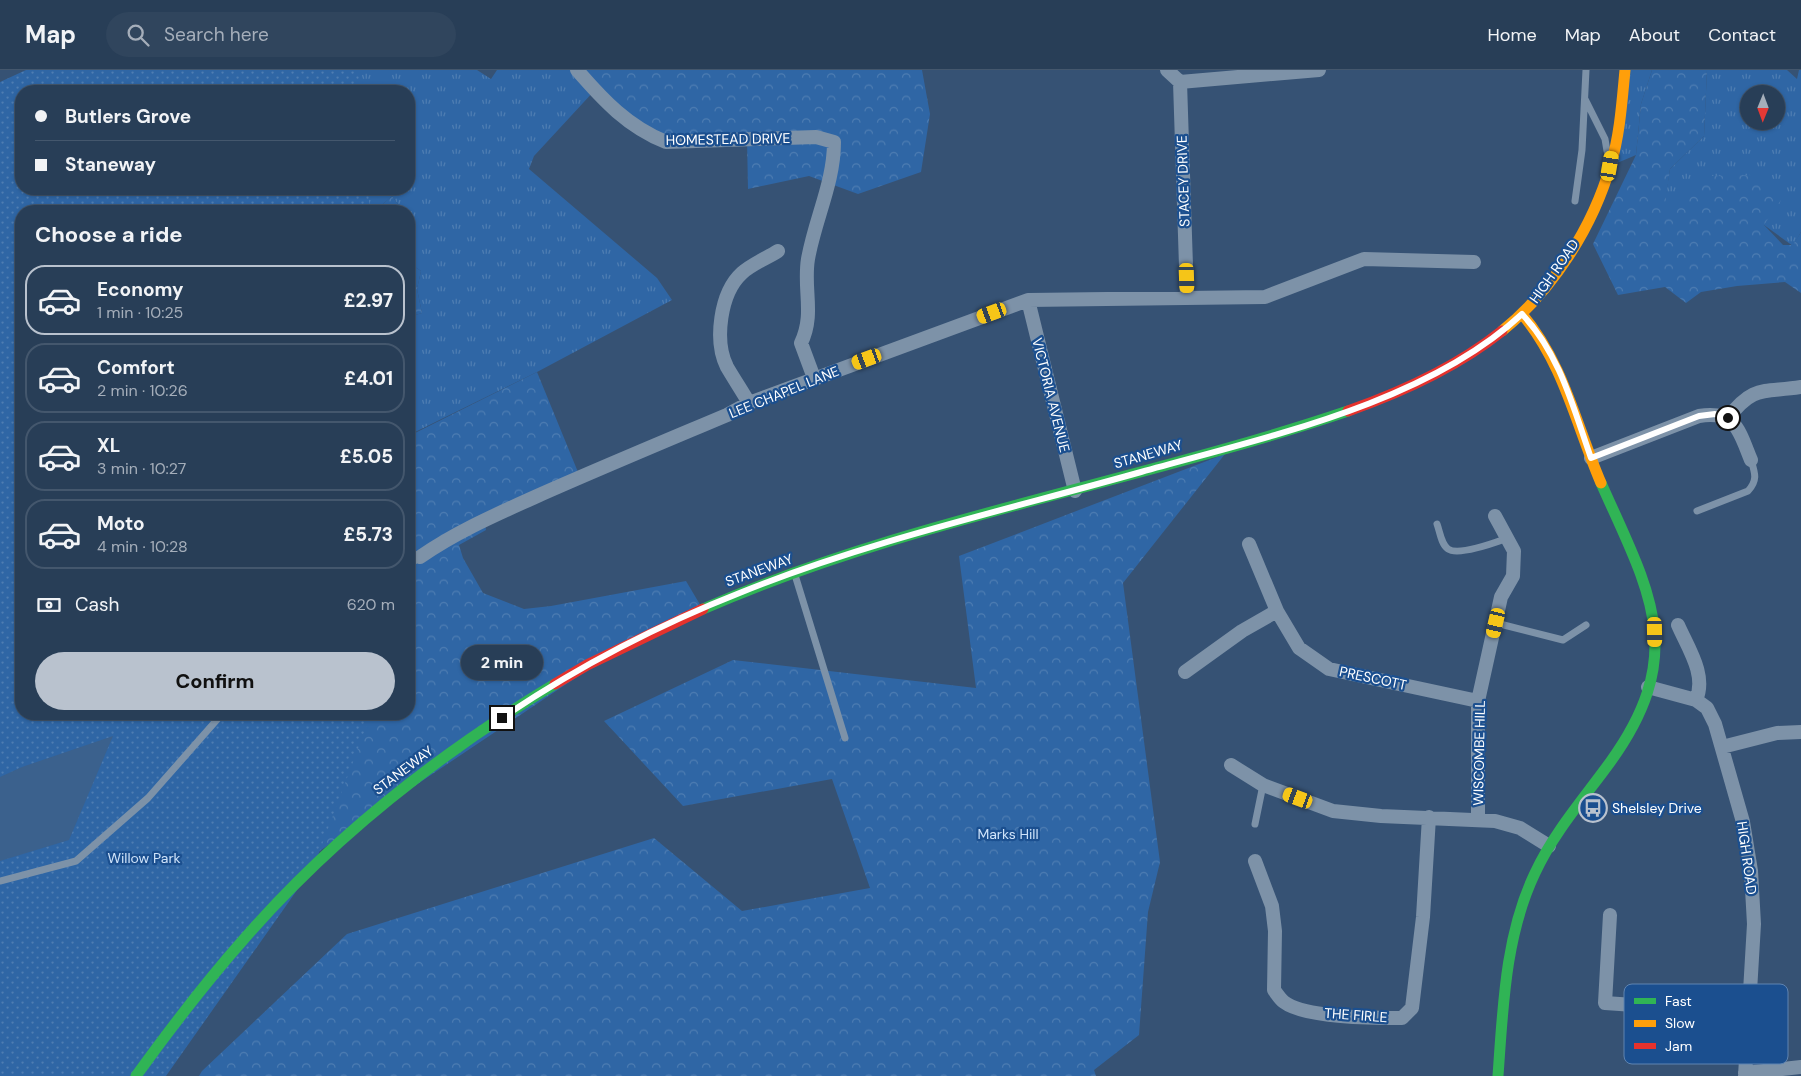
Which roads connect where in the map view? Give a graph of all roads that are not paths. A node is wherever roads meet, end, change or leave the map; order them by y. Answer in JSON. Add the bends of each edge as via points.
{"nodes":[{"id":1,"x":577,"y":70,"type":"edge"},
{"id":2,"x":1167,"y":70,"type":"edge"},
{"id":3,"x":1320,"y":70,"type":"edge"},
{"id":4,"x":1586,"y":70,"type":"edge"},
{"id":5,"x":1625,"y":70,"type":"edge"},
{"id":6,"x":1180,"y":82,"type":"junction"},
{"id":7,"x":1585,"y":99,"type":"junction"},
{"id":8,"x":1610,"y":166,"type":"junction"},
{"id":9,"x":1575,"y":202,"type":"dead end"},
{"id":10,"x":778,"y":251,"type":"dead end"},
{"id":11,"x":1474,"y":262,"type":"dead end"},
{"id":12,"x":1187,"y":297,"type":"junction"},
{"id":13,"x":1028,"y":300,"type":"junction"},
{"id":14,"x":1522,"y":314,"type":"junction"},
{"id":15,"x":814,"y":378,"type":"junction"},
{"id":16,"x":1801,"y":387,"type":"edge"},
{"id":17,"x":749,"y":403,"type":"junction"},
{"id":18,"x":1728,"y":418,"type":"junction"},
{"id":19,"x":1591,"y":458,"type":"junction"},
{"id":20,"x":1751,"y":460,"type":"joint"},
{"id":21,"x":1075,"y":491,"type":"junction"},
{"id":22,"x":1697,"y":511,"type":"dead end"},
{"id":23,"x":1495,"y":516,"type":"dead end"},
{"id":24,"x":1437,"y":524,"type":"dead end"},
{"id":25,"x":1505,"y":539,"type":"junction"},
{"id":26,"x":1249,"y":544,"type":"dead end"},
{"id":27,"x":415,"y":560,"type":"edge"},
{"id":28,"x":795,"y":573,"type":"junction"},
{"id":29,"x":1277,"y":611,"type":"junction"},
{"id":30,"x":1496,"y":623,"type":"junction"},
{"id":31,"x":1678,"y":625,"type":"dead end"},
{"id":32,"x":1586,"y":626,"type":"dead end"},
{"id":33,"x":1185,"y":672,"type":"dead end"},
{"id":34,"x":1648,"y":687,"type":"junction"},
{"id":35,"x":1478,"y":700,"type":"junction"},
{"id":36,"x":1696,"y":700,"type":"junction"},
{"id":37,"x":217,"y":720,"type":"edge"},
{"id":38,"x":1801,"y":732,"type":"edge"},
{"id":39,"x":845,"y":738,"type":"dead end"},
{"id":40,"x":1722,"y":747,"type":"junction"},
{"id":41,"x":1231,"y":765,"type":"dead end"},
{"id":42,"x":1263,"y":786,"type":"junction"},
{"id":43,"x":1429,"y":817,"type":"junction"},
{"id":44,"x":1478,"y":819,"type":"junction"},
{"id":45,"x":1255,"y":824,"type":"dead end"},
{"id":46,"x":1548,"y":846,"type":"junction"},
{"id":47,"x":1255,"y":860,"type":"dead end"},
{"id":48,"x":0,"y":881,"type":"edge"},
{"id":49,"x":1610,"y":915,"type":"dead end"},
{"id":50,"x":1751,"y":984,"type":"edge"},
{"id":51,"x":1624,"y":1004,"type":"edge"},
{"id":52,"x":1801,"y":1067,"type":"edge"},
{"id":53,"x":1745,"y":1074,"type":"edge"},
{"id":54,"x":136,"y":1076,"type":"edge"},
{"id":55,"x":1498,"y":1076,"type":"edge"}],
"edges":[{"from":1,"to":15,"type":"street","name":"HOMESTEAD DRIVE","via":[[620,114],[644,133],[666,142],[816,136],[834,142],[834,164],[808,260],[808,328],[801,343]]},
{"from":2,"to":6,"type":"street"},
{"from":3,"to":6,"type":"street"},
{"from":4,"to":7,"type":"lane"},
{"from":5,"to":8,"type":"main road","name":"HIGH ROAD"},
{"from":6,"to":12,"type":"street","name":"STACEY DRIVE"},
{"from":7,"to":8,"type":"lane","via":[[1605,139]]},
{"from":7,"to":9,"type":"lane"},
{"from":8,"to":14,"type":"main road","name":"HIGH ROAD","via":[[1587,222],[1569,254]]},
{"from":10,"to":17,"type":"street","via":[[741,274],[726,299],[720,329],[721,348],[727,366]]},
{"from":11,"to":12,"type":"street","name":"LEE CHAPEL LANE","via":[[1364,259],[1265,297]]},
{"from":12,"to":13,"type":"street","name":"LEE CHAPEL LANE"},
{"from":13,"to":15,"type":"street","name":"LEE CHAPEL LANE"},
{"from":13,"to":21,"type":"street","name":"VICTORIA AVENUE"},
{"from":14,"to":19,"type":"main road","name":"HIGH ROAD","via":[[1543,338],[1554,358]]},
{"from":14,"to":21,"type":"main road","name":"STANEWAY","via":[[1491,340],[1465,356],[1372,401],[1290,430]]},
{"from":15,"to":17,"type":"street","name":"LEE CHAPEL LANE"},
{"from":16,"to":18,"type":"street","via":[[1755,392],[1744,398]]},
{"from":17,"to":27,"type":"street","name":"LEE CHAPEL LANE","via":[[445,539]]},
{"from":18,"to":19,"type":"street","via":[[1715,414],[1699,416]]},
{"from":18,"to":20,"type":"street"},
{"from":19,"to":34,"type":"main road","name":"HIGH ROAD","via":[[1648,588],[1655,644]]},
{"from":20,"to":22,"type":"lane","via":[[1756,476],[1748,491]]},
{"from":21,"to":28,"type":"main road","name":"STANEWAY"},
{"from":23,"to":25,"type":"street","name":"WISCOMBE HILL"},
{"from":24,"to":25,"type":"lane","via":[[1443,543],[1449,550],[1459,552]]},
{"from":25,"to":30,"type":"street","name":"WISCOMBE HILL","via":[[1514,552],[1512,576],[1501,597]]},
{"from":26,"to":29,"type":"street","name":"PRESCOTT"},
{"from":28,"to":39,"type":"lane"},
{"from":28,"to":54,"type":"main road","name":"STANEWAY","via":[[702,608],[626,644],[543,692],[424,771],[361,822],[263,919],[202,989]]},
{"from":29,"to":33,"type":"street","via":[[1242,631]]},
{"from":29,"to":35,"type":"street","name":"PRESCOTT","via":[[1299,648],[1328,669]]},
{"from":30,"to":32,"type":"lane","via":[[1562,640]]},
{"from":30,"to":35,"type":"street","name":"WISCOMBE HILL"},
{"from":31,"to":36,"type":"street","via":[[1700,676]]},
{"from":34,"to":36,"type":"street"},
{"from":34,"to":46,"type":"main road","name":"HIGH ROAD","via":[[1623,745]]},
{"from":35,"to":44,"type":"street","name":"WISCOMBE HILL"},
{"from":36,"to":40,"type":"street","name":"HIGH ROAD","via":[[1711,714]]},
{"from":37,"to":48,"type":"lane","via":[[148,798],[76,861]]},
{"from":38,"to":40,"type":"street","via":[[1777,733]]},
{"from":40,"to":50,"type":"street","name":"HIGH ROAD","via":[[1743,822],[1751,872],[1754,924]]},
{"from":41,"to":42,"type":"street"},
{"from":42,"to":43,"type":"street","via":[[1332,811]]},
{"from":42,"to":45,"type":"lane"},
{"from":43,"to":44,"type":"street"},
{"from":43,"to":47,"type":"street","name":"THE FIRLE","via":[[1423,917],[1412,1008],[1402,1018],[1349,1017],[1314,1012],[1285,1003],[1274,990],[1272,906]]},
{"from":44,"to":46,"type":"street","via":[[1520,828]]},
{"from":46,"to":55,"type":"main road","name":"HIGH ROAD","via":[[1525,895],[1510,947]]},
{"from":49,"to":51,"type":"street","via":[[1604,1003]]},
{"from":52,"to":53,"type":"street"}]}
